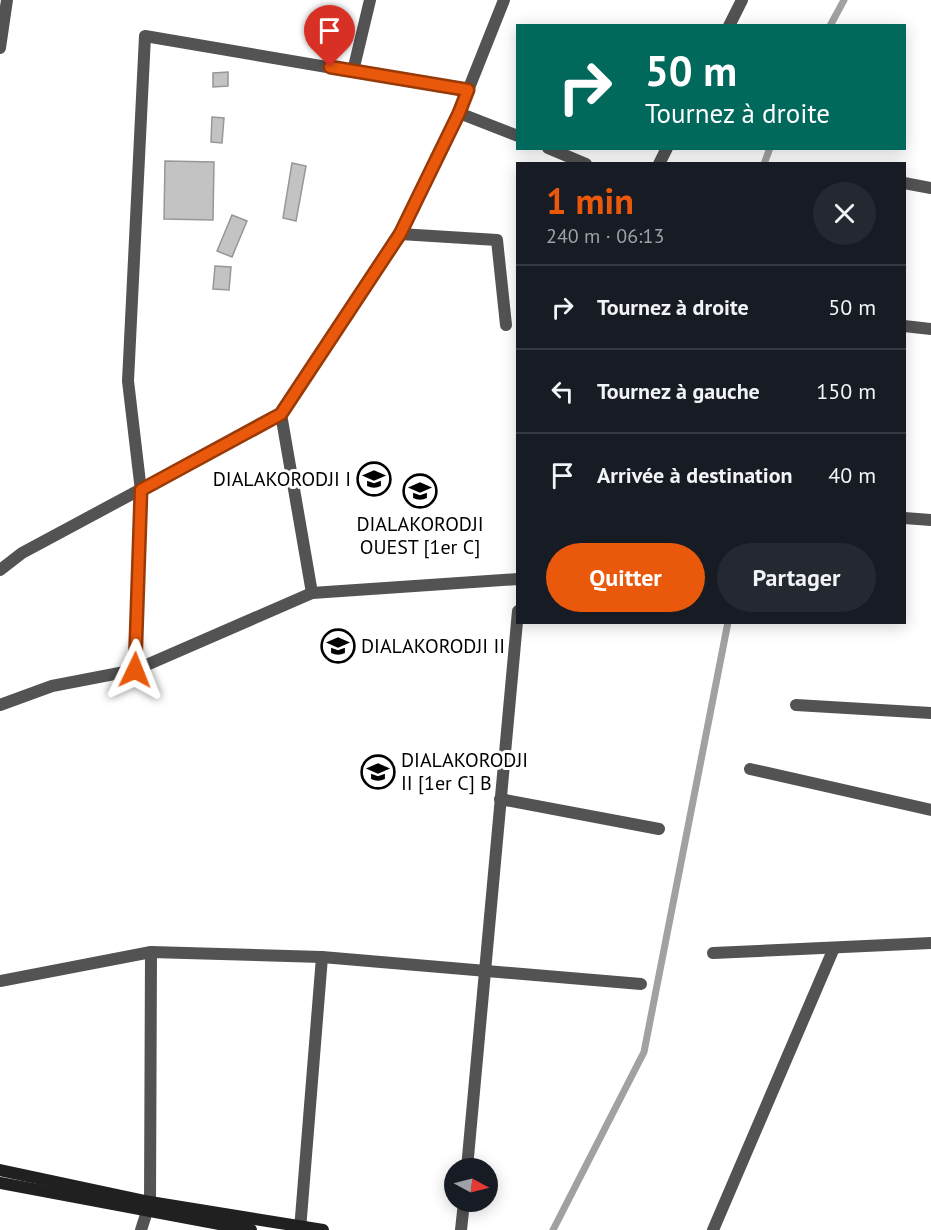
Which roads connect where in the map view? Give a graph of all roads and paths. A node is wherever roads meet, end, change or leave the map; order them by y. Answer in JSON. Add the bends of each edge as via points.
{"nodes":[{"id":1,"x":7,"y":0,"type":"edge"},
{"id":2,"x":370,"y":0,"type":"edge"},
{"id":3,"x":504,"y":0,"type":"edge"},
{"id":4,"x":742,"y":0,"type":"edge"},
{"id":5,"x":730,"y":24,"type":"edge"},
{"id":6,"x":0,"y":48,"type":"edge"},
{"id":7,"x":353,"y":71,"type":"junction"},
{"id":8,"x":468,"y":90,"type":"junction"},
{"id":9,"x":459,"y":113,"type":"junction"},
{"id":10,"x":516,"y":135,"type":"edge"},
{"id":11,"x":553,"y":150,"type":"edge"},
{"id":12,"x":581,"y":162,"type":"edge"},
{"id":13,"x":906,"y":183,"type":"edge"},
{"id":14,"x":931,"y":188,"type":"edge"},
{"id":15,"x":400,"y":234,"type":"junction"},
{"id":16,"x":506,"y":325,"type":"dead end"},
{"id":17,"x":906,"y":326,"type":"edge"},
{"id":18,"x":931,"y":329,"type":"edge"},
{"id":19,"x":281,"y":414,"type":"junction"},
{"id":20,"x":141,"y":490,"type":"junction"},
{"id":21,"x":906,"y":518,"type":"edge"},
{"id":22,"x":931,"y":520,"type":"edge"},
{"id":23,"x":0,"y":570,"type":"edge"},
{"id":24,"x":516,"y":579,"type":"edge"},
{"id":25,"x":312,"y":593,"type":"junction"},
{"id":26,"x":517,"y":624,"type":"edge"},
{"id":27,"x":135,"y":670,"type":"junction"},
{"id":28,"x":0,"y":705,"type":"edge"},
{"id":29,"x":796,"y":705,"type":"dead end"},
{"id":30,"x":931,"y":712,"type":"edge"},
{"id":31,"x":750,"y":769,"type":"dead end"},
{"id":32,"x":501,"y":799,"type":"junction"},
{"id":33,"x":931,"y":810,"type":"edge"},
{"id":34,"x":659,"y":829,"type":"dead end"},
{"id":35,"x":931,"y":943,"type":"edge"},
{"id":36,"x":834,"y":948,"type":"junction"},
{"id":37,"x":151,"y":952,"type":"junction"},
{"id":38,"x":713,"y":953,"type":"dead end"},
{"id":39,"x":322,"y":957,"type":"junction"},
{"id":40,"x":485,"y":971,"type":"junction"},
{"id":41,"x":0,"y":981,"type":"edge"},
{"id":42,"x":641,"y":984,"type":"dead end"},
{"id":43,"x":468,"y":1158,"type":"edge"},
{"id":44,"x":0,"y":1170,"type":"edge"},
{"id":45,"x":0,"y":1183,"type":"edge"},
{"id":46,"x":148,"y":1206,"type":"junction"},
{"id":47,"x":463,"y":1212,"type":"edge"},
{"id":48,"x":300,"y":1229,"type":"edge"},
{"id":49,"x":141,"y":1230,"type":"edge"},
{"id":50,"x":251,"y":1230,"type":"edge"},
{"id":51,"x":323,"y":1230,"type":"edge"},
{"id":52,"x":461,"y":1230,"type":"edge"},
{"id":53,"x":713,"y":1230,"type":"edge"}],
"edges":[{"from":1,"to":6,"type":"street"},
{"from":2,"to":7,"type":"street"},
{"from":3,"to":8,"type":"street"},
{"from":4,"to":5,"type":"street"},
{"from":7,"to":8,"type":"street"},
{"from":7,"to":20,"type":"street","via":[[145,36],[128,381]]},
{"from":8,"to":9,"type":"street"},
{"from":9,"to":10,"type":"street"},
{"from":9,"to":15,"type":"street"},
{"from":11,"to":12,"type":"street"},
{"from":13,"to":14,"type":"street"},
{"from":15,"to":16,"type":"street","via":[[497,240]]},
{"from":15,"to":19,"type":"street"},
{"from":17,"to":18,"type":"street"},
{"from":19,"to":20,"type":"street"},
{"from":19,"to":25,"type":"street"},
{"from":20,"to":23,"type":"street","via":[[22,553]]},
{"from":20,"to":27,"type":"street"},
{"from":21,"to":22,"type":"street"},
{"from":24,"to":25,"type":"street"},
{"from":25,"to":27,"type":"street"},
{"from":26,"to":32,"type":"street"},
{"from":27,"to":28,"type":"street","via":[[52,686]]},
{"from":29,"to":30,"type":"street"},
{"from":31,"to":33,"type":"street"},
{"from":32,"to":34,"type":"street"},
{"from":32,"to":40,"type":"street"},
{"from":35,"to":36,"type":"street"},
{"from":36,"to":38,"type":"street"},
{"from":36,"to":53,"type":"street"},
{"from":37,"to":39,"type":"street"},
{"from":37,"to":41,"type":"street"},
{"from":37,"to":46,"type":"street"},
{"from":39,"to":40,"type":"street"},
{"from":39,"to":48,"type":"street"},
{"from":40,"to":42,"type":"street"},
{"from":40,"to":43,"type":"street"},
{"from":44,"to":46,"type":"main road"},
{"from":45,"to":46,"type":"main road"},
{"from":46,"to":48,"type":"main road"},
{"from":46,"to":49,"type":"street"},
{"from":46,"to":50,"type":"main road"},
{"from":47,"to":52,"type":"street"},
{"from":48,"to":51,"type":"main road"}]}
